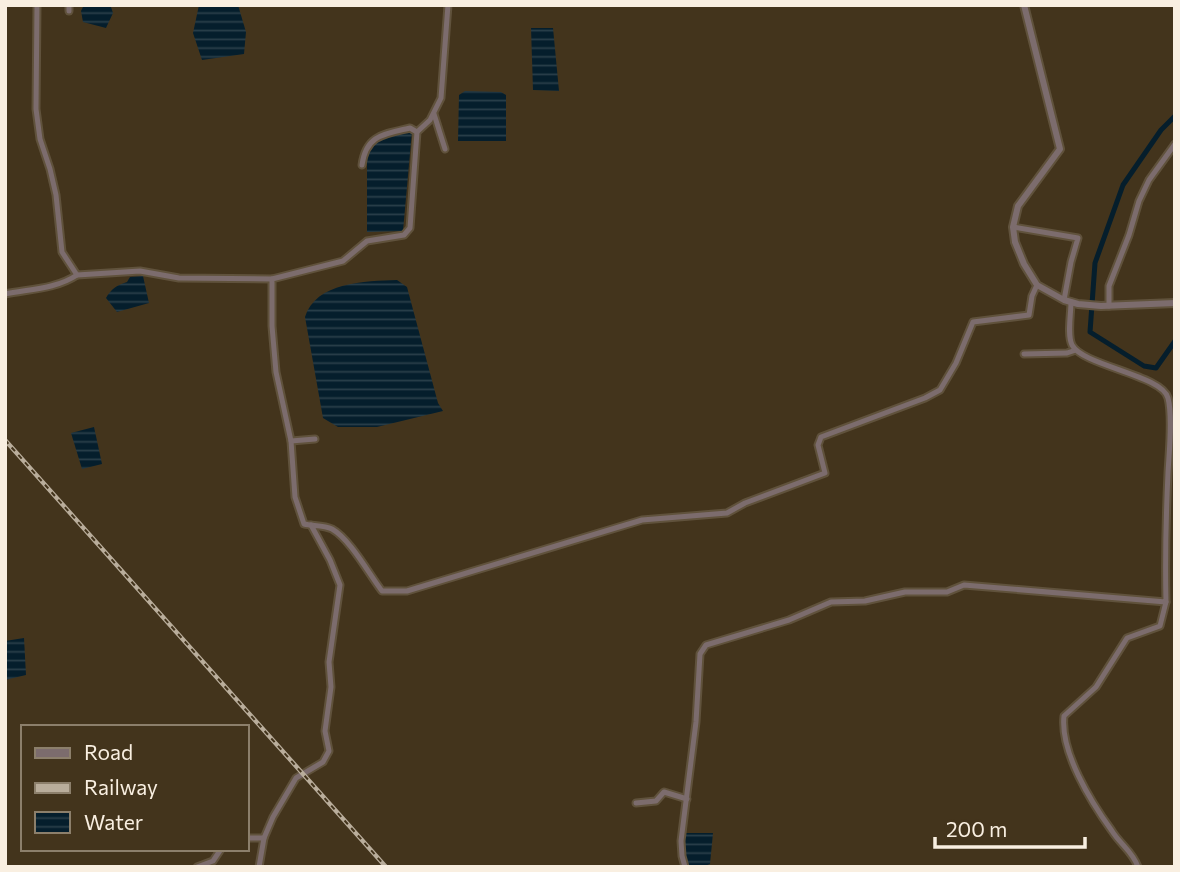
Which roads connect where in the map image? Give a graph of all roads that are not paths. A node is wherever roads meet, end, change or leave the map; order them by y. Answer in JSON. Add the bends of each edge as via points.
{"nodes":[{"id":1,"x":37,"y":5,"type":"edge"},
{"id":2,"x":448,"y":5,"type":"edge"},
{"id":3,"x":1024,"y":5,"type":"edge"},
{"id":4,"x":434,"y":114,"type":"junction"},
{"id":5,"x":417,"y":132,"type":"junction"},
{"id":6,"x":1175,"y":144,"type":"edge"},
{"id":7,"x":445,"y":149,"type":"dead end"},
{"id":8,"x":362,"y":165,"type":"dead end"},
{"id":9,"x":1013,"y":227,"type":"junction"},
{"id":10,"x":77,"y":275,"type":"junction"},
{"id":11,"x":272,"y":279,"type":"junction"},
{"id":12,"x":1037,"y":285,"type":"junction"},
{"id":13,"x":5,"y":294,"type":"edge"},
{"id":14,"x":1071,"y":302,"type":"junction"},
{"id":15,"x":1175,"y":303,"type":"edge"},
{"id":16,"x":1109,"y":306,"type":"junction"},
{"id":17,"x":1076,"y":350,"type":"junction"},
{"id":18,"x":1024,"y":354,"type":"dead end"},
{"id":19,"x":315,"y":439,"type":"dead end"},
{"id":20,"x":291,"y":441,"type":"junction"},
{"id":21,"x":311,"y":525,"type":"junction"},
{"id":22,"x":1166,"y":602,"type":"junction"},
{"id":23,"x":687,"y":799,"type":"junction"},
{"id":24,"x":636,"y":803,"type":"dead end"},
{"id":25,"x":248,"y":838,"type":"edge"},
{"id":26,"x":264,"y":838,"type":"junction"},
{"id":27,"x":220,"y":851,"type":"edge"},
{"id":28,"x":197,"y":867,"type":"edge"},
{"id":29,"x":259,"y":867,"type":"edge"},
{"id":30,"x":685,"y":867,"type":"edge"},
{"id":31,"x":1138,"y":867,"type":"edge"}],
"edges":[{"from":1,"to":10,"type":"street","via":[[40,139],[56,195],[62,252]]},
{"from":2,"to":4,"type":"street","via":[[441,98]]},
{"from":3,"to":9,"type":"street","via":[[1060,149],[1018,206]]},
{"from":4,"to":5,"type":"street"},
{"from":4,"to":7,"type":"street"},
{"from":5,"to":8,"type":"street","via":[[410,128],[370,141]]},
{"from":5,"to":11,"type":"street","via":[[410,228],[404,235],[367,241],[343,261]]},
{"from":6,"to":16,"type":"street","via":[[1139,201],[1109,286]]},
{"from":9,"to":12,"type":"street","via":[[1024,264]]},
{"from":9,"to":14,"type":"street","via":[[1078,237],[1071,262]]},
{"from":10,"to":11,"type":"street","via":[[140,271],[179,278]]},
{"from":10,"to":13,"type":"street","via":[[66,282]]},
{"from":11,"to":20,"type":"street","via":[[276,372]]},
{"from":12,"to":14,"type":"street"},
{"from":12,"to":21,"type":"street","via":[[1029,315],[973,322],[940,390],[821,437],[818,445],[825,473],[727,513],[642,520],[407,591],[382,591],[352,547],[331,529]]},
{"from":14,"to":16,"type":"street"},
{"from":14,"to":17,"type":"street","via":[[1070,343]]},
{"from":15,"to":16,"type":"street"},
{"from":17,"to":18,"type":"street"},
{"from":17,"to":22,"type":"street","via":[[1160,386],[1168,397]]},
{"from":19,"to":20,"type":"street"},
{"from":20,"to":21,"type":"street","via":[[295,497],[304,524]]},
{"from":21,"to":26,"type":"street","via":[[340,585],[329,662],[328,751],[323,762],[296,778]]},
{"from":22,"to":23,"type":"street","via":[[964,585],[947,592],[905,592],[831,602],[706,645],[700,654]]},
{"from":22,"to":31,"type":"street","via":[[1160,626],[1128,638],[1096,687],[1064,716],[1063,730],[1074,765],[1110,830]]},
{"from":23,"to":24,"type":"street","via":[[664,792],[656,801]]},
{"from":23,"to":30,"type":"street","via":[[681,841]]},
{"from":25,"to":26,"type":"street"},
{"from":26,"to":29,"type":"street"},
{"from":27,"to":28,"type":"street","via":[[213,861]]}]}
